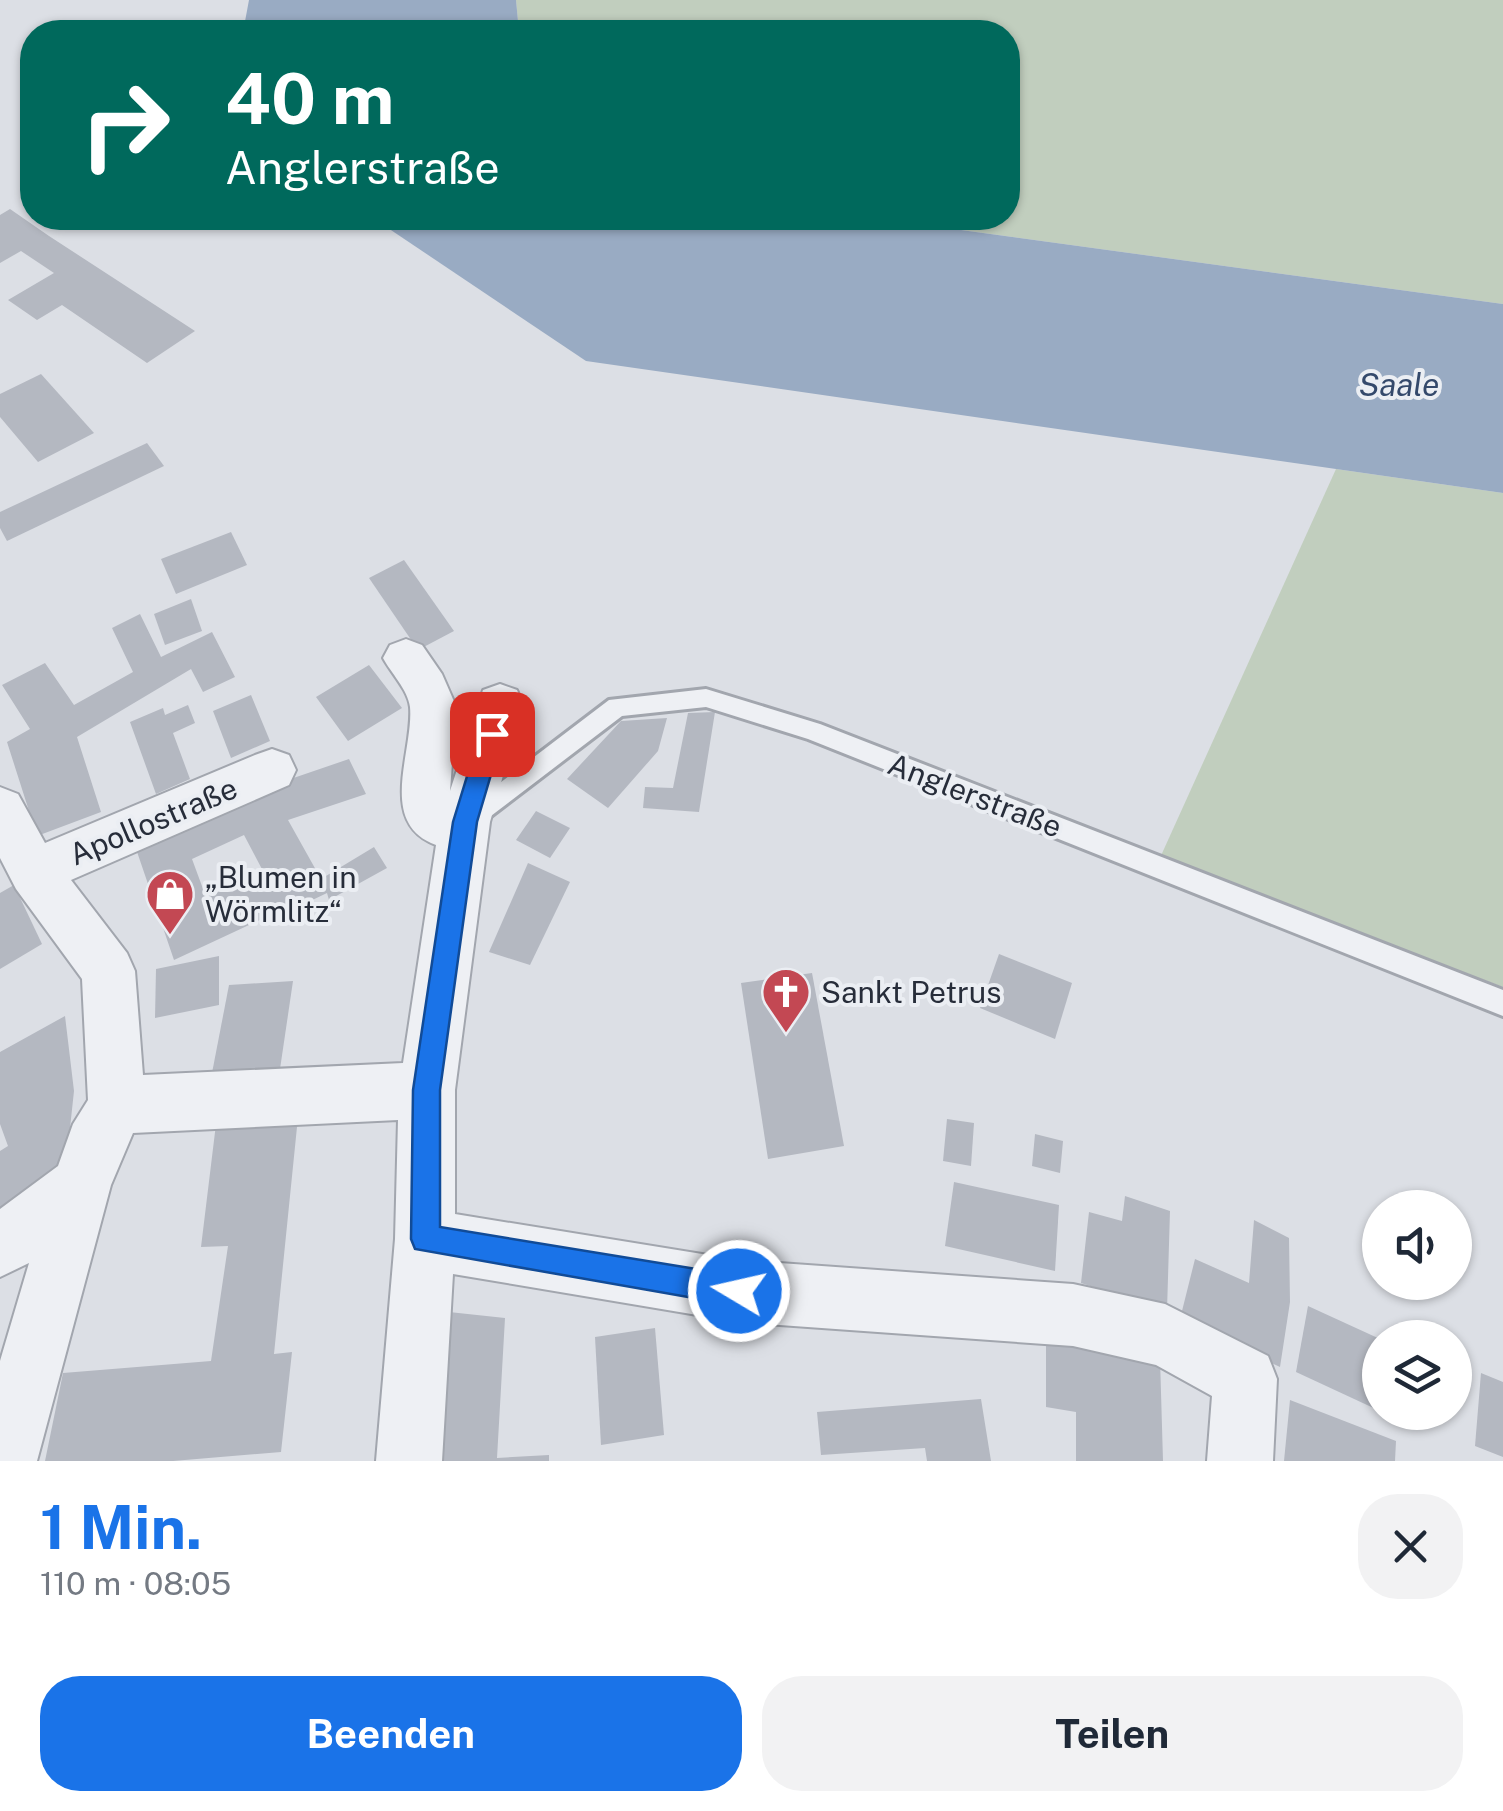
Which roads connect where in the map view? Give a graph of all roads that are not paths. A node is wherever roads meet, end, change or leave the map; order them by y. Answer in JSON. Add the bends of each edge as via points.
{"nodes":[{"id":1,"x":406,"y":658,"type":"dead end"},
{"id":2,"x":500,"y":704,"type":"dead end"},
{"id":3,"x":272,"y":770,"type":"dead end"},
{"id":4,"x":0,"y":809,"type":"edge"},
{"id":5,"x":465,"y":822,"type":"junction"},
{"id":6,"x":34,"y":872,"type":"junction"},
{"id":7,"x":1503,"y":1003,"type":"edge"},
{"id":8,"x":427,"y":1090,"type":"junction"},
{"id":9,"x":117,"y":1105,"type":"junction"},
{"id":10,"x":81,"y":1184,"type":"junction"},
{"id":11,"x":425,"y":1239,"type":"junction"},
{"id":12,"x":0,"y":1247,"type":"edge"},
{"id":13,"x":4,"y":1461,"type":"edge"},
{"id":14,"x":409,"y":1461,"type":"edge"},
{"id":15,"x":1240,"y":1461,"type":"edge"}],
"edges":[{"from":1,"to":5,"type":"street","via":[[433,704],[427,810],[442,825]]},
{"from":2,"to":5,"type":"street"},
{"from":3,"to":6,"type":"street","name":"Apollostraße"},
{"from":4,"to":6,"type":"street"},
{"from":5,"to":7,"type":"lane","name":"Anglerstraße","via":[[617,707],[706,698],[812,731]]},
{"from":5,"to":8,"type":"street"},
{"from":6,"to":9,"type":"street","via":[[108,971]]},
{"from":8,"to":9,"type":"street"},
{"from":8,"to":11,"type":"street"},
{"from":9,"to":10,"type":"street"},
{"from":10,"to":12,"type":"street"},
{"from":10,"to":13,"type":"street"},
{"from":11,"to":14,"type":"street"},
{"from":11,"to":15,"type":"street","via":[[739,1291],[1072,1315],[1165,1336],[1245,1379]]}]}
